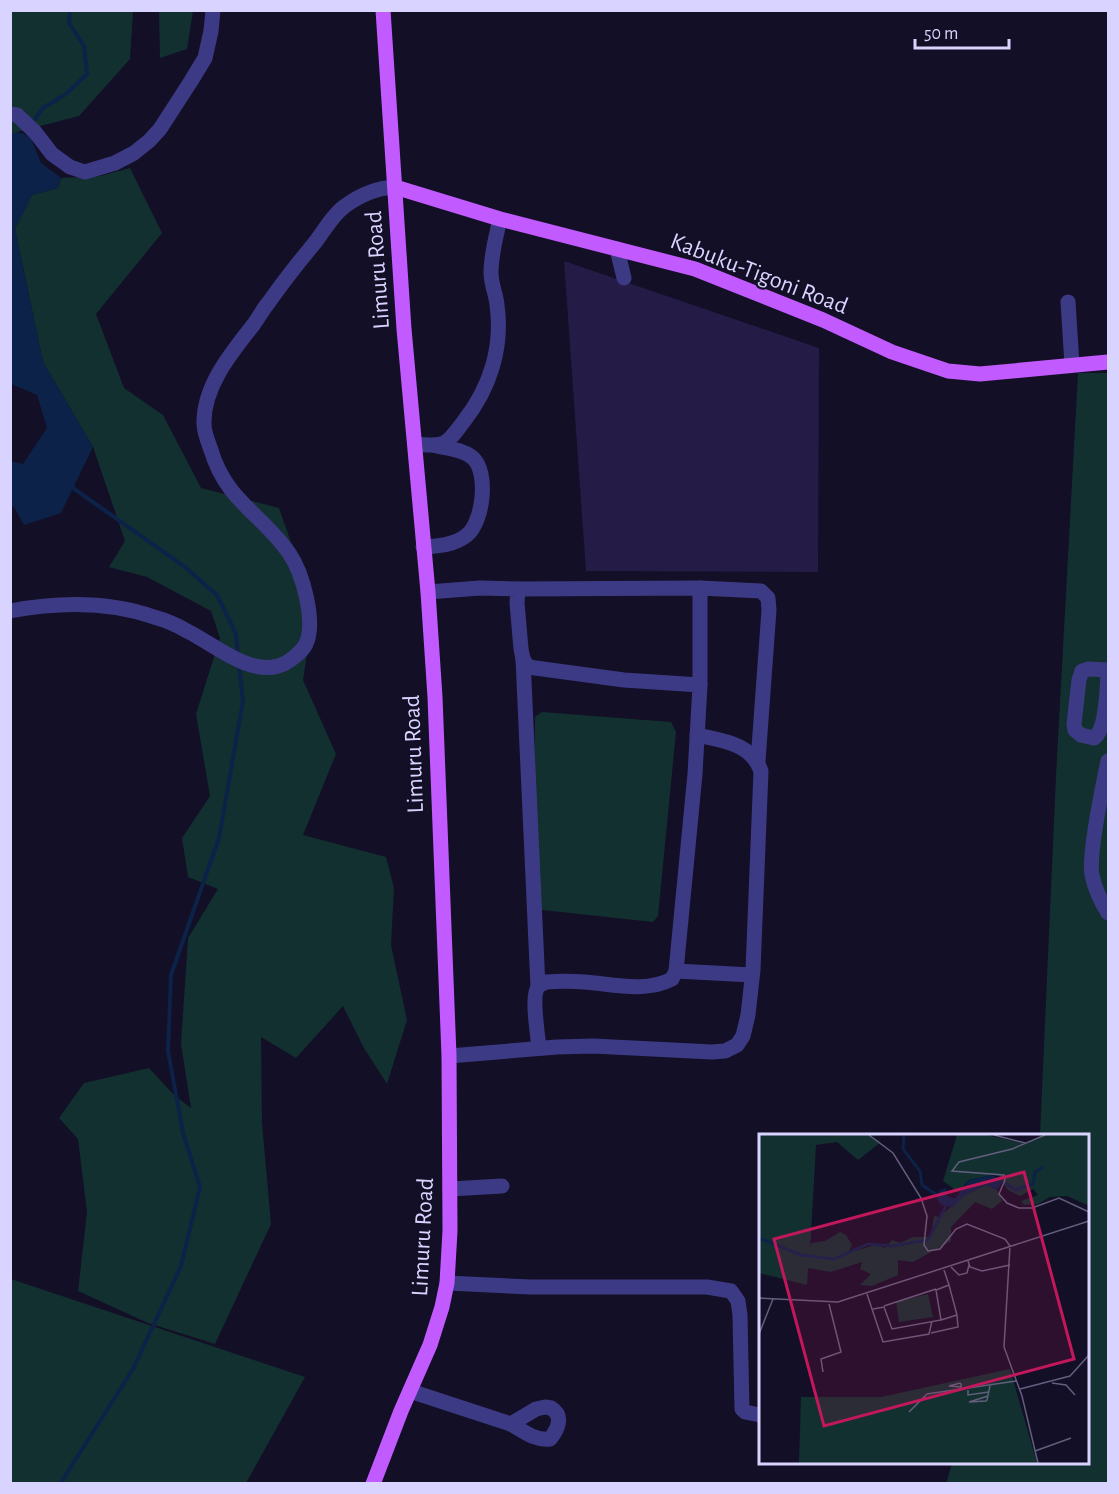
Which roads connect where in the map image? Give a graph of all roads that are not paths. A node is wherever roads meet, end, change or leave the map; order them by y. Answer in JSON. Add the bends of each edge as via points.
{"nodes":[{"id":1,"x":213,"y":10,"type":"edge"},
{"id":2,"x":383,"y":10,"type":"edge"},
{"id":3,"x":10,"y":114,"type":"edge"},
{"id":4,"x":395,"y":187,"type":"junction"},
{"id":5,"x":500,"y":219,"type":"junction"},
{"id":6,"x":617,"y":249,"type":"junction"},
{"id":7,"x":624,"y":279,"type":"dead end"},
{"id":8,"x":1068,"y":302,"type":"dead end"},
{"id":9,"x":1108,"y":362,"type":"edge"},
{"id":10,"x":1072,"y":365,"type":"junction"},
{"id":11,"x":415,"y":444,"type":"junction"},
{"id":12,"x":434,"y":446,"type":"junction"},
{"id":13,"x":423,"y":548,"type":"junction"},
{"id":14,"x":700,"y":588,"type":"junction"},
{"id":15,"x":518,"y":589,"type":"junction"},
{"id":16,"x":428,"y":592,"type":"junction"},
{"id":17,"x":10,"y":611,"type":"edge"},
{"id":18,"x":523,"y":659,"type":"junction"},
{"id":19,"x":700,"y":686,"type":"junction"},
{"id":20,"x":697,"y":735,"type":"junction"},
{"id":21,"x":758,"y":761,"type":"junction"},
{"id":22,"x":1108,"y":761,"type":"edge"},
{"id":23,"x":1108,"y":913,"type":"edge"},
{"id":24,"x":676,"y":971,"type":"junction"},
{"id":25,"x":752,"y":975,"type":"junction"},
{"id":26,"x":538,"y":987,"type":"junction"},
{"id":27,"x":539,"y":1048,"type":"junction"},
{"id":28,"x":449,"y":1056,"type":"junction"},
{"id":29,"x":502,"y":1186,"type":"dead end"},
{"id":30,"x":450,"y":1189,"type":"junction"},
{"id":31,"x":447,"y":1283,"type":"junction"},
{"id":32,"x":410,"y":1391,"type":"junction"},
{"id":33,"x":759,"y":1415,"type":"edge"},
{"id":34,"x":511,"y":1424,"type":"dead end"},
{"id":35,"x":373,"y":1484,"type":"edge"}],
"edges":[{"from":1,"to":3,"type":"street","via":[[205,58],[191,81],[149,141],[115,163],[85,172],[70,166],[52,154],[17,115]]},
{"from":2,"to":4,"type":"main road","name":"Limuru Road"},
{"from":4,"to":5,"type":"main road","name":"Kabuku-Tigoni Road"},
{"from":4,"to":11,"type":"main road","name":"Limuru Road"},
{"from":4,"to":17,"type":"street","via":[[366,193],[343,207],[239,343],[207,398],[204,425],[215,465],[240,502],[290,554],[302,583],[310,621],[306,644],[297,655],[278,666],[258,667],[155,617],[101,604]]},
{"from":5,"to":6,"type":"main road","name":"Kabuku-Tigoni Road"},
{"from":5,"to":12,"type":"street","via":[[491,275],[497,306],[496,347],[489,380],[450,441]]},
{"from":6,"to":7,"type":"street"},
{"from":6,"to":10,"type":"main road","name":"Kabuku-Tigoni Road","via":[[695,269],[892,352],[948,371],[980,374]]},
{"from":8,"to":10,"type":"street"},
{"from":9,"to":10,"type":"main road","name":"Kabuku-Tigoni Road"},
{"from":11,"to":12,"type":"street"},
{"from":11,"to":13,"type":"main road","name":"Limuru Road"},
{"from":12,"to":13,"type":"street","via":[[460,451],[474,459],[479,466],[482,502],[479,516],[467,535],[448,544]]},
{"from":13,"to":16,"type":"main road","name":"Limuru Road"},
{"from":14,"to":15,"type":"street"},
{"from":14,"to":19,"type":"street"},
{"from":14,"to":21,"type":"street","via":[[761,591],[768,598]]},
{"from":15,"to":16,"type":"street"},
{"from":15,"to":18,"type":"street"},
{"from":16,"to":28,"type":"main road","name":"Limuru Road"},
{"from":18,"to":19,"type":"street","via":[[528,667],[540,670]]},
{"from":18,"to":26,"type":"street"},
{"from":19,"to":20,"type":"street"},
{"from":20,"to":21,"type":"street","via":[[743,748]]},
{"from":20,"to":24,"type":"street"},
{"from":21,"to":25,"type":"street","via":[[762,784]]},
{"from":22,"to":23,"type":"street","via":[[1092,873]]},
{"from":24,"to":25,"type":"street"},
{"from":24,"to":26,"type":"street","via":[[672,979],[654,985],[546,981]]},
{"from":25,"to":27,"type":"street","via":[[746,1028],[740,1041],[729,1050]]},
{"from":26,"to":27,"type":"street","via":[[535,997]]},
{"from":27,"to":28,"type":"street"},
{"from":28,"to":30,"type":"main road","name":"Limuru Road"},
{"from":29,"to":30,"type":"street"},
{"from":30,"to":31,"type":"main road","name":"Limuru Road"},
{"from":31,"to":32,"type":"main road","name":"Limuru Road","via":[[430,1345]]},
{"from":31,"to":33,"type":"street","via":[[707,1287],[731,1291],[738,1301],[740,1315],[742,1409]]},
{"from":32,"to":34,"type":"street"},
{"from":32,"to":35,"type":"main road","name":"Limuru Road"}]}
